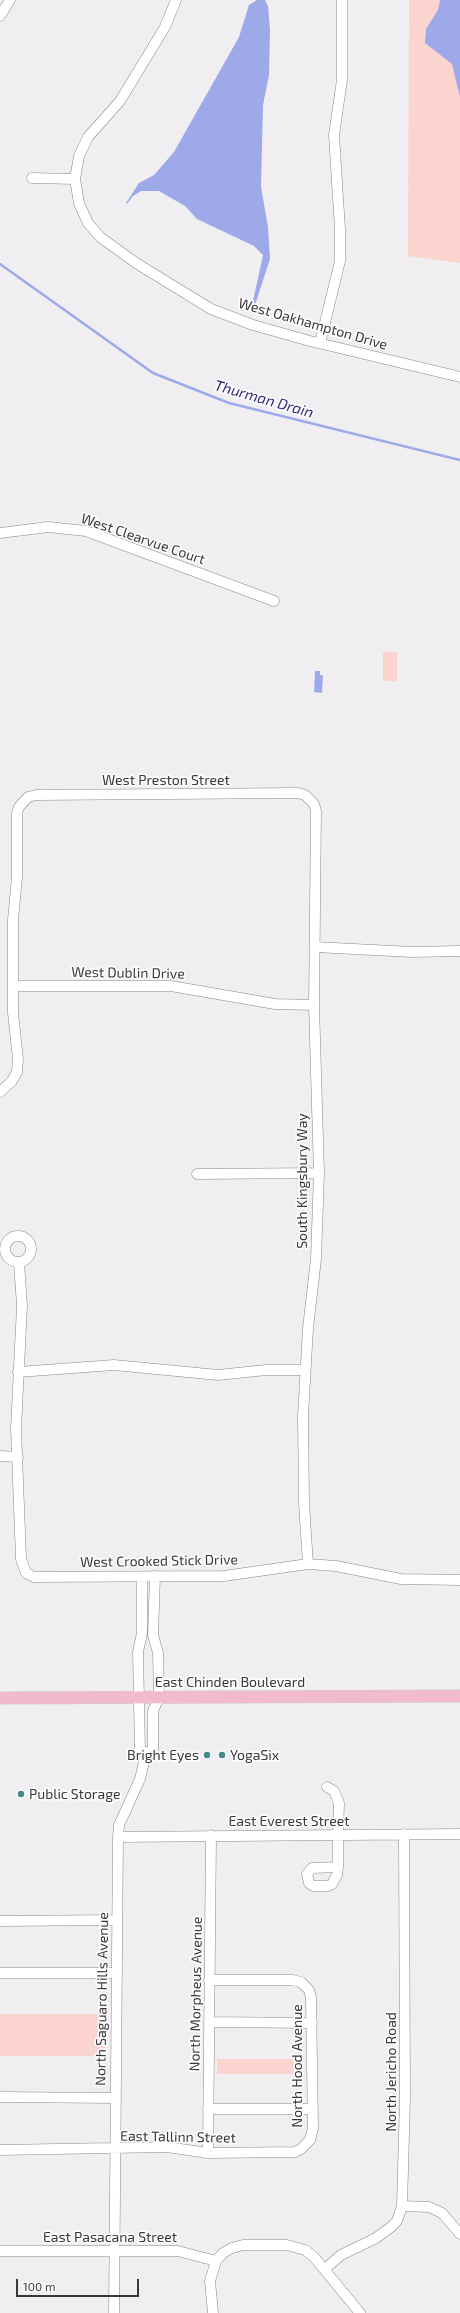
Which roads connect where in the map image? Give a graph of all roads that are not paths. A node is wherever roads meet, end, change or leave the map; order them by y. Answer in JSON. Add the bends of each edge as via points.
{"nodes":[{"id":1,"x":10,"y":0,"type":"edge"},
{"id":2,"x":176,"y":0,"type":"edge"},
{"id":3,"x":342,"y":0,"type":"edge"},
{"id":4,"x":0,"y":16,"type":"edge"},
{"id":5,"x":32,"y":178,"type":"dead end"},
{"id":6,"x":75,"y":179,"type":"junction"},
{"id":7,"x":320,"y":343,"type":"junction"},
{"id":8,"x":460,"y":377,"type":"edge"},
{"id":9,"x":0,"y":533,"type":"edge"},
{"id":10,"x":274,"y":601,"type":"dead end"},
{"id":11,"x":309,"y":800,"type":"joint"},
{"id":12,"x":315,"y":947,"type":"junction"},
{"id":13,"x":460,"y":951,"type":"edge"},
{"id":14,"x":13,"y":986,"type":"junction"},
{"id":15,"x":314,"y":1005,"type":"junction"},
{"id":16,"x":1,"y":1091,"type":"edge"},
{"id":17,"x":319,"y":1173,"type":"junction"},
{"id":18,"x":197,"y":1174,"type":"dead end"},
{"id":19,"x":19,"y":1262,"type":"dead end"},
{"id":20,"x":305,"y":1370,"type":"junction"},
{"id":21,"x":18,"y":1372,"type":"junction"},
{"id":22,"x":0,"y":1456,"type":"edge"},
{"id":23,"x":18,"y":1457,"type":"junction"},
{"id":24,"x":308,"y":1564,"type":"junction"},
{"id":25,"x":155,"y":1576,"type":"junction"},
{"id":26,"x":142,"y":1577,"type":"junction"},
{"id":27,"x":460,"y":1580,"type":"edge"},
{"id":28,"x":460,"y":1696,"type":"edge"},
{"id":29,"x":159,"y":1697,"type":"junction"},
{"id":30,"x":0,"y":1698,"type":"edge"},
{"id":31,"x":140,"y":1698,"type":"junction"},
{"id":32,"x":146,"y":1753,"type":"junction"},
{"id":33,"x":327,"y":1787,"type":"dead end"},
{"id":34,"x":404,"y":1834,"type":"junction"},
{"id":35,"x":460,"y":1834,"type":"edge"},
{"id":36,"x":211,"y":1835,"type":"junction"},
{"id":37,"x":338,"y":1835,"type":"junction"},
{"id":38,"x":118,"y":1837,"type":"junction"},
{"id":39,"x":338,"y":1867,"type":"dead end"},
{"id":40,"x":117,"y":1920,"type":"junction"},
{"id":41,"x":0,"y":1921,"type":"edge"},
{"id":42,"x":0,"y":1973,"type":"edge"},
{"id":43,"x":118,"y":1973,"type":"junction"},
{"id":44,"x":208,"y":1980,"type":"junction"},
{"id":45,"x":208,"y":2022,"type":"junction"},
{"id":46,"x":312,"y":2023,"type":"junction"},
{"id":47,"x":0,"y":2098,"type":"edge"},
{"id":48,"x":115,"y":2098,"type":"junction"},
{"id":49,"x":312,"y":2108,"type":"junction"},
{"id":50,"x":208,"y":2110,"type":"junction"},
{"id":51,"x":306,"y":2145,"type":"joint"},
{"id":52,"x":114,"y":2149,"type":"junction"},
{"id":53,"x":0,"y":2150,"type":"edge"},
{"id":54,"x":208,"y":2152,"type":"junction"},
{"id":55,"x":402,"y":2206,"type":"junction"},
{"id":56,"x":460,"y":2234,"type":"edge"},
{"id":57,"x":115,"y":2250,"type":"junction"},
{"id":58,"x":0,"y":2251,"type":"edge"},
{"id":59,"x":216,"y":2261,"type":"junction"},
{"id":60,"x":325,"y":2269,"type":"junction"},
{"id":61,"x":114,"y":2313,"type":"edge"},
{"id":62,"x":212,"y":2313,"type":"edge"},
{"id":63,"x":360,"y":2313,"type":"edge"}],
"edges":[{"from":1,"to":4,"type":"street"},
{"from":2,"to":6,"type":"street","name":"West Oakhampton Drive","via":[[165,27],[120,101],[88,137],[79,156]]},
{"from":3,"to":7,"type":"street","via":[[342,80],[334,135],[340,261]]},
{"from":5,"to":6,"type":"street"},
{"from":6,"to":7,"type":"street","name":"West Oakhampton Drive","via":[[79,203],[88,223],[100,237],[136,263],[211,308],[253,325]]},
{"from":7,"to":8,"type":"street","name":"West Oakhampton Drive"},
{"from":9,"to":10,"type":"street","name":"West Clearvue Court","via":[[48,527],[86,531]]},
{"from":11,"to":12,"type":"street","name":"South Kingsbury Way","via":[[314,804],[316,811]]},
{"from":11,"to":14,"type":"street","name":"West Preston Street","via":[[305,795],[298,793],[28,797],[17,813]]},
{"from":12,"to":13,"type":"street","via":[[412,952]]},
{"from":12,"to":15,"type":"street","name":"South Kingsbury Way"},
{"from":14,"to":15,"type":"street","name":"West Dublin Drive","via":[[171,986],[275,1004]]},
{"from":14,"to":16,"type":"street","via":[[17,1072],[12,1082]]},
{"from":15,"to":17,"type":"street","name":"South Kingsbury Way"},
{"from":17,"to":18,"type":"street"},
{"from":17,"to":20,"type":"street","name":"South Kingsbury Way","via":[[316,1259]]},
{"from":19,"to":21,"type":"street","via":[[22,1306]]},
{"from":20,"to":21,"type":"street","via":[[266,1370],[218,1375],[114,1365]]},
{"from":20,"to":24,"type":"street","name":"South Kingsbury Way","via":[[304,1503]]},
{"from":21,"to":23,"type":"street"},
{"from":22,"to":23,"type":"street"},
{"from":23,"to":26,"type":"street","name":"West Crooked Stick Drive","via":[[21,1559],[26,1573],[34,1577]]},
{"from":24,"to":25,"type":"street","name":"West Crooked Stick Drive","via":[[224,1576]]},
{"from":24,"to":27,"type":"street","name":"West Crooked Stick Drive","via":[[336,1566],[401,1579]]},
{"from":25,"to":26,"type":"street","name":"West Crooked Stick Drive"},
{"from":25,"to":29,"type":"street","via":[[153,1635],[158,1653]]},
{"from":26,"to":31,"type":"street","via":[[142,1633],[138,1652]]},
{"from":28,"to":29,"type":"main road","name":"East Chinden Boulevard"},
{"from":29,"to":31,"type":"main road","name":"East Chinden Boulevard"},
{"from":29,"to":32,"type":"street","name":"North Saguaro Hills Avenue","via":[[153,1711],[153,1750]]},
{"from":30,"to":31,"type":"main road","name":"East Chinden Boulevard"},
{"from":31,"to":32,"type":"street","via":[[140,1750]]},
{"from":32,"to":38,"type":"street","name":"North Saguaro Hills Avenue","via":[[140,1779],[119,1825]]},
{"from":33,"to":37,"type":"street","via":[[334,1791],[339,1803]]},
{"from":34,"to":35,"type":"street","name":"East Everest Street"},
{"from":34,"to":37,"type":"street","name":"East Everest Street"},
{"from":34,"to":55,"type":"street","name":"North Jericho Road","via":[[405,2098]]},
{"from":36,"to":37,"type":"street","name":"East Everest Street"},
{"from":36,"to":38,"type":"street","name":"East Everest Street"},
{"from":36,"to":44,"type":"street","name":"North Morpheus Avenue","via":[[211,1944]]},
{"from":37,"to":39,"type":"street"},
{"from":38,"to":40,"type":"street","name":"North Saguaro Hills Avenue"},
{"from":40,"to":41,"type":"street"},
{"from":40,"to":43,"type":"street","name":"North Saguaro Hills Avenue"},
{"from":42,"to":43,"type":"street"},
{"from":43,"to":48,"type":"street","name":"North Saguaro Hills Avenue","via":[[118,2057]]},
{"from":44,"to":45,"type":"street","name":"North Morpheus Avenue"},
{"from":44,"to":46,"type":"street","name":"North Hood Avenue","via":[[292,1980],[306,1986],[311,1997]]},
{"from":45,"to":46,"type":"street"},
{"from":45,"to":50,"type":"street","name":"North Morpheus Avenue"},
{"from":46,"to":49,"type":"street","name":"North Hood Avenue"},
{"from":47,"to":48,"type":"street"},
{"from":48,"to":52,"type":"street","name":"North Saguaro Hills Avenue"},
{"from":49,"to":50,"type":"street"},
{"from":49,"to":51,"type":"street","name":"North Hood Avenue","via":[[312,2134]]},
{"from":50,"to":54,"type":"street","name":"North Morpheus Avenue"},
{"from":51,"to":54,"type":"street","name":"East Tallinn Street","via":[[295,2152]]},
{"from":52,"to":53,"type":"street","name":"East Tallinn Street"},
{"from":52,"to":54,"type":"street","name":"East Tallinn Street","via":[[167,2147]]},
{"from":52,"to":57,"type":"street","name":"North Saguaro Hills Avenue"},
{"from":55,"to":56,"type":"street","via":[[429,2207],[442,2213]]},
{"from":55,"to":60,"type":"street","name":"North Jericho Road","via":[[397,2221],[390,2227],[376,2238],[341,2255]]},
{"from":57,"to":58,"type":"street","name":"East Pasacana Street"},
{"from":57,"to":59,"type":"street","name":"East Pasacana Street","via":[[178,2250]]},
{"from":57,"to":61,"type":"street","name":"North Saguaro Hills Avenue"},
{"from":59,"to":60,"type":"street","via":[[227,2250],[243,2245],[287,2245],[306,2250]]},
{"from":59,"to":62,"type":"street","via":[[210,2281]]},
{"from":60,"to":63,"type":"street"}]}
